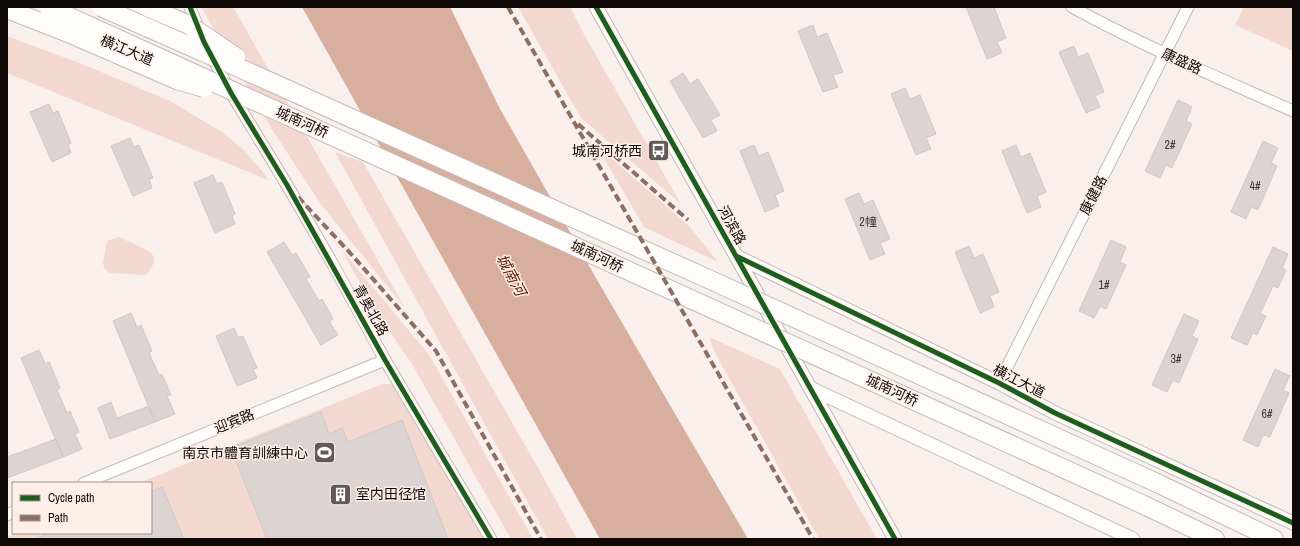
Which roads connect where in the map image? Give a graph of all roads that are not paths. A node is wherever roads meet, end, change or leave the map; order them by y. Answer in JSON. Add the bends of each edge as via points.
{"nodes":[{"id":1,"x":24,"y":7,"type":"edge"},
{"id":2,"x":48,"y":7,"type":"edge"},
{"id":3,"x":100,"y":7,"type":"edge"},
{"id":4,"x":123,"y":7,"type":"edge"},
{"id":5,"x":147,"y":7,"type":"edge"},
{"id":6,"x":190,"y":7,"type":"edge"},
{"id":7,"x":596,"y":7,"type":"edge"},
{"id":8,"x":1072,"y":7,"type":"edge"},
{"id":9,"x":1188,"y":7,"type":"edge"},
{"id":10,"x":7,"y":9,"type":"edge"},
{"id":11,"x":204,"y":42,"type":"junction"},
{"id":12,"x":1165,"y":53,"type":"junction"},
{"id":13,"x":271,"y":82,"type":"junction"},
{"id":14,"x":231,"y":93,"type":"junction"},
{"id":15,"x":1293,"y":111,"type":"edge"},
{"id":16,"x":289,"y":116,"type":"junction"},
{"id":17,"x":736,"y":256,"type":"junction"},
{"id":18,"x":385,"y":360,"type":"junction"},
{"id":19,"x":999,"y":383,"type":"junction"},
{"id":20,"x":810,"y":388,"type":"junction"},
{"id":21,"x":86,"y":482,"type":"edge"},
{"id":22,"x":1293,"y":523,"type":"edge"},
{"id":23,"x":491,"y":539,"type":"edge"},
{"id":24,"x":895,"y":539,"type":"edge"},
{"id":25,"x":1133,"y":539,"type":"edge"},
{"id":26,"x":1215,"y":539,"type":"edge"},
{"id":27,"x":1274,"y":539,"type":"edge"}],
"edges":[{"from":1,"to":14,"type":"street","name":"横江大道"},
{"from":2,"to":16,"type":"highway","name":"城南河桥","bridge":true},
{"from":3,"to":13,"type":"highway","name":"城南河桥","bridge":true},
{"from":4,"to":11,"type":"street"},
{"from":5,"to":13,"type":"highway","bridge":true,"via":[[189,25]]},
{"from":6,"to":11,"type":"street","name":"青奥北路"},
{"from":7,"to":17,"type":"street","name":"河滨路"},
{"from":8,"to":12,"type":"street","name":"康盛路"},
{"from":9,"to":12,"type":"street","name":"康健路"},
{"from":10,"to":16,"type":"highway","bridge":true,"via":[[177,80]]},
{"from":11,"to":14,"type":"street","name":"青奥北路"},
{"from":12,"to":15,"type":"street","name":"康盛路"},
{"from":12,"to":19,"type":"street","name":"康健路"},
{"from":13,"to":27,"type":"highway","name":"城南河桥","bridge":true,"via":[[1157,483]]},
{"from":14,"to":18,"type":"street","name":"青奥北路","via":[[299,206]]},
{"from":16,"to":26,"type":"highway","name":"城南河桥","bridge":true},
{"from":17,"to":19,"type":"street","name":"横江大道"},
{"from":17,"to":20,"type":"street","name":"河滨路"},
{"from":18,"to":21,"type":"street","name":"迎宾路"},
{"from":18,"to":23,"type":"street","name":"青奥北路"},
{"from":19,"to":22,"type":"street","name":"横江大道","via":[[1056,413]]},
{"from":20,"to":24,"type":"street","name":"河滨路"},
{"from":20,"to":25,"type":"street"}]}
